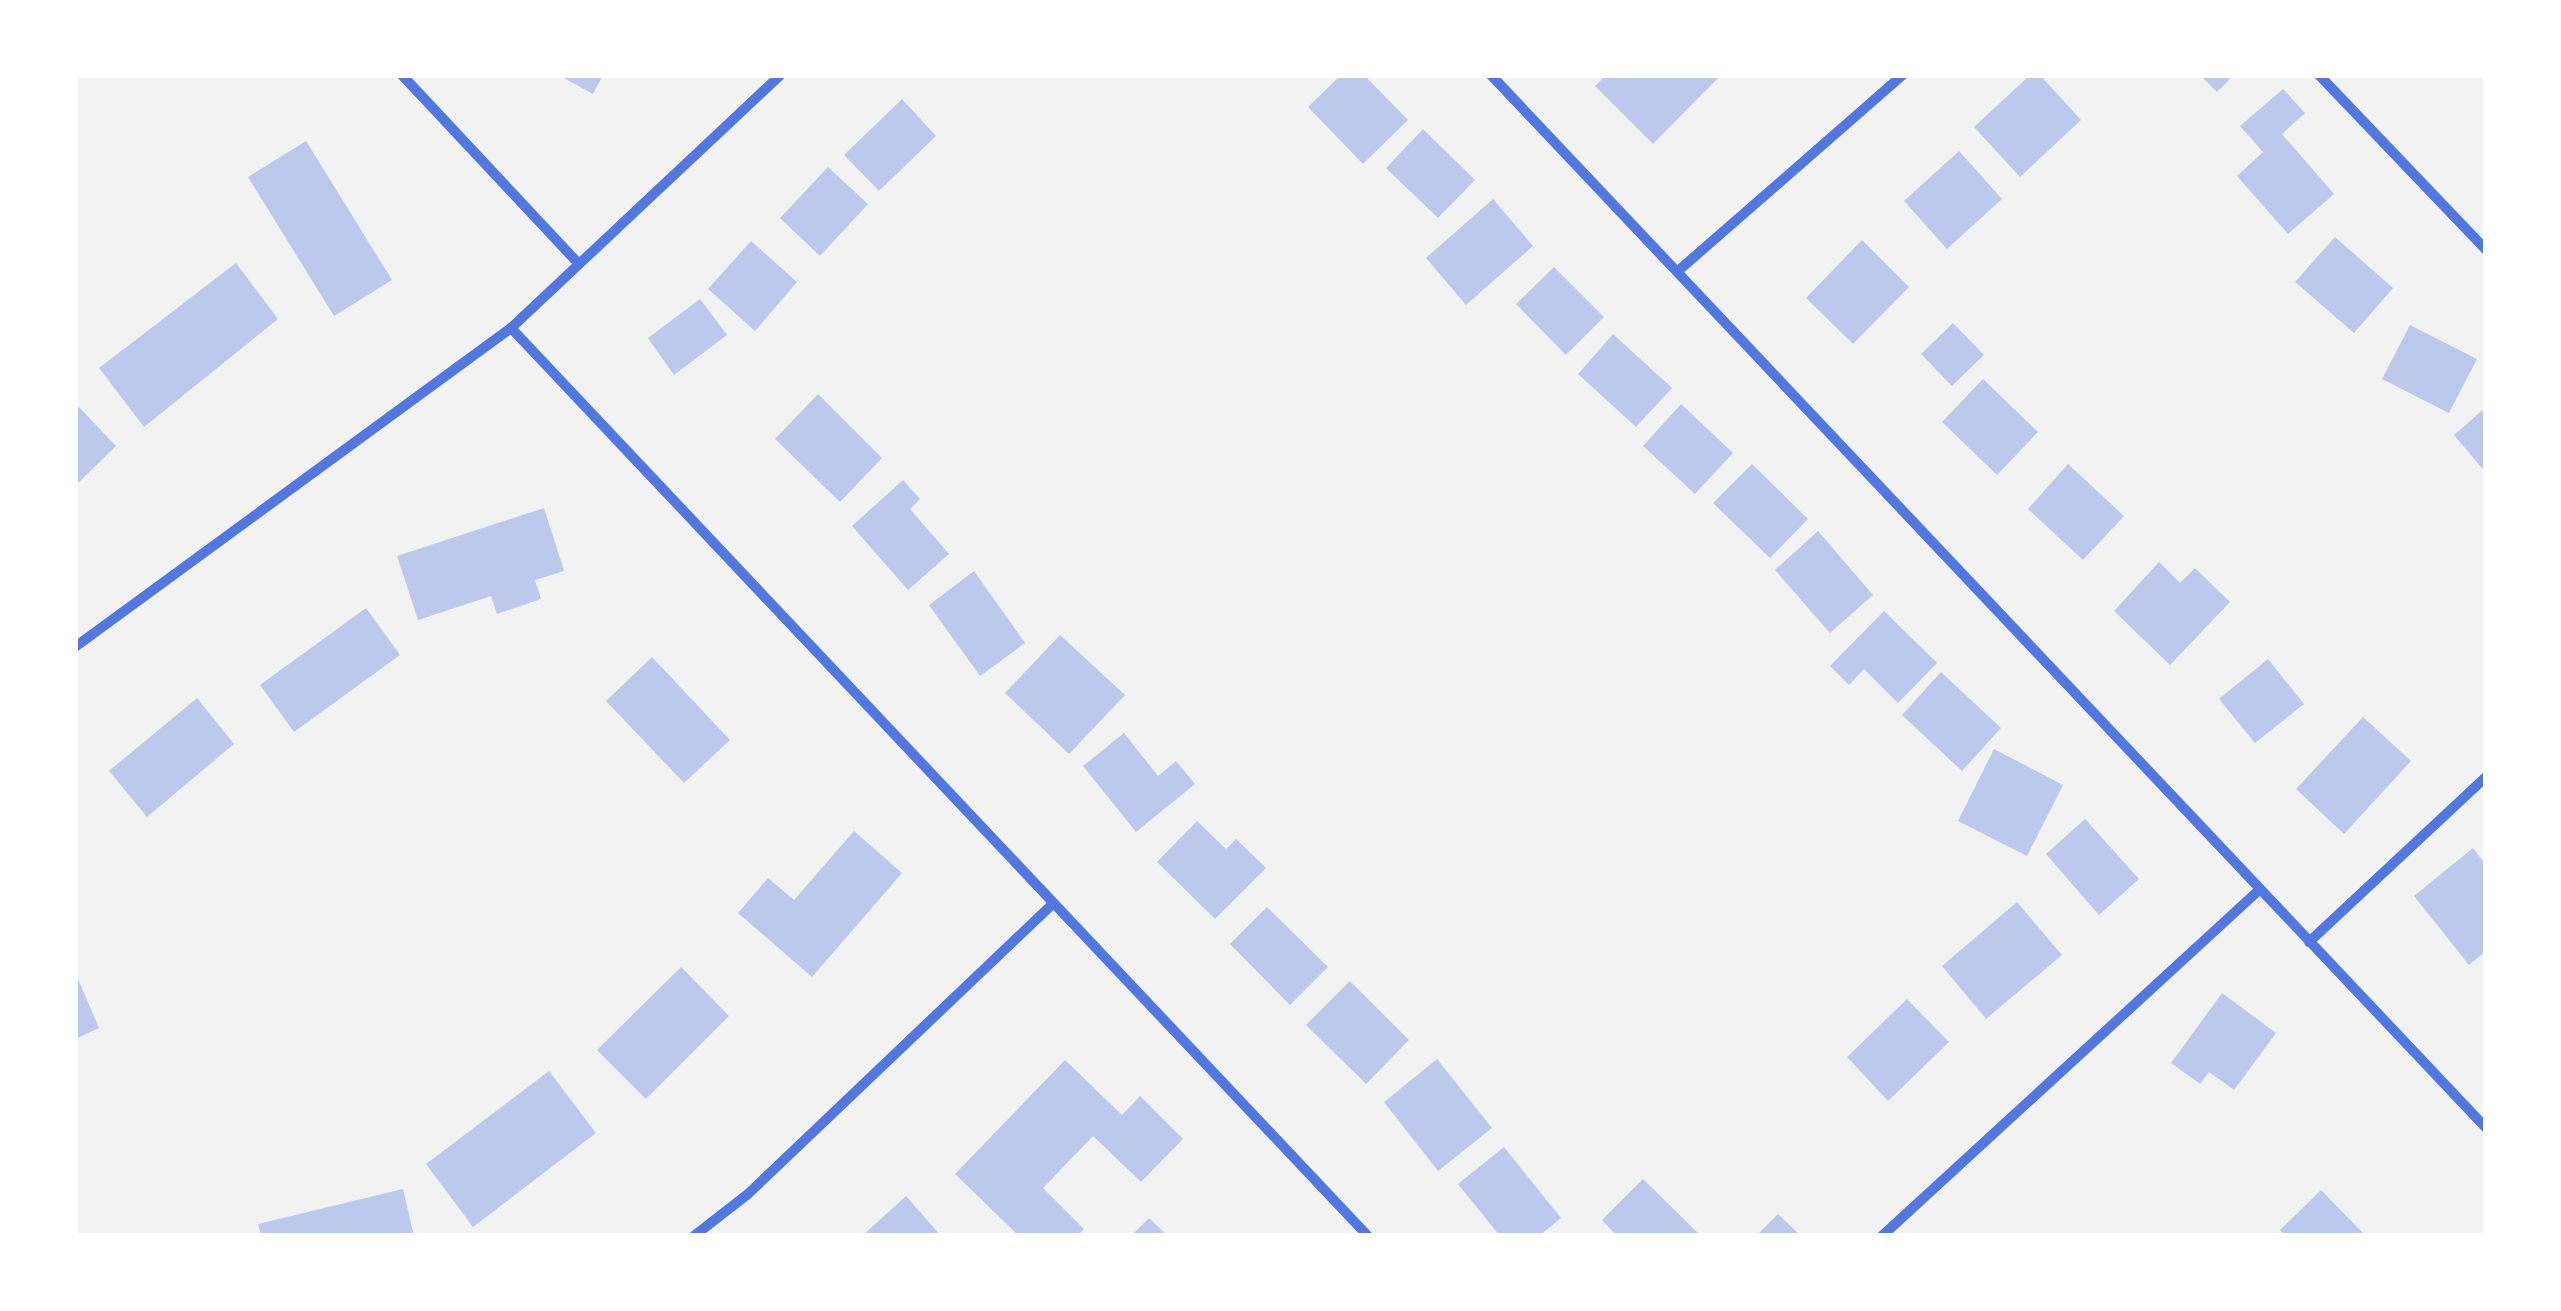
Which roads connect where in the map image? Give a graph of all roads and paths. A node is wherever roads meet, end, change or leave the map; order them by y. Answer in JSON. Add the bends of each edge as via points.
{"nodes":[{"id":1,"x":402,"y":75,"type":"edge"},
{"id":2,"x":780,"y":75,"type":"edge"},
{"id":3,"x":1491,"y":75,"type":"edge"},
{"id":4,"x":1902,"y":75,"type":"edge"},
{"id":5,"x":2318,"y":75,"type":"edge"},
{"id":6,"x":2486,"y":250,"type":"edge"},
{"id":7,"x":578,"y":262,"type":"junction"},
{"id":8,"x":1678,"y":271,"type":"junction"},
{"id":9,"x":511,"y":328,"type":"junction"},
{"id":10,"x":75,"y":647,"type":"edge"},
{"id":11,"x":2486,"y":778,"type":"edge"},
{"id":12,"x":2257,"y":892,"type":"junction"},
{"id":13,"x":1052,"y":904,"type":"junction"},
{"id":14,"x":2309,"y":942,"type":"junction"},
{"id":15,"x":2486,"y":1128,"type":"edge"},
{"id":16,"x":694,"y":1236,"type":"edge"},
{"id":17,"x":1368,"y":1236,"type":"edge"},
{"id":18,"x":1882,"y":1236,"type":"edge"}],
"edges":[{"from":1,"to":7,"type":"street"},
{"from":2,"to":7,"type":"street"},
{"from":3,"to":8,"type":"street"},
{"from":4,"to":8,"type":"street"},
{"from":5,"to":6,"type":"street"},
{"from":7,"to":9,"type":"street"},
{"from":8,"to":12,"type":"street"},
{"from":9,"to":10,"type":"street"},
{"from":9,"to":13,"type":"street"},
{"from":11,"to":14,"type":"street"},
{"from":12,"to":14,"type":"street"},
{"from":12,"to":18,"type":"street"},
{"from":13,"to":16,"type":"street","via":[[748,1194]]},
{"from":13,"to":17,"type":"street"},
{"from":14,"to":15,"type":"street"}]}
